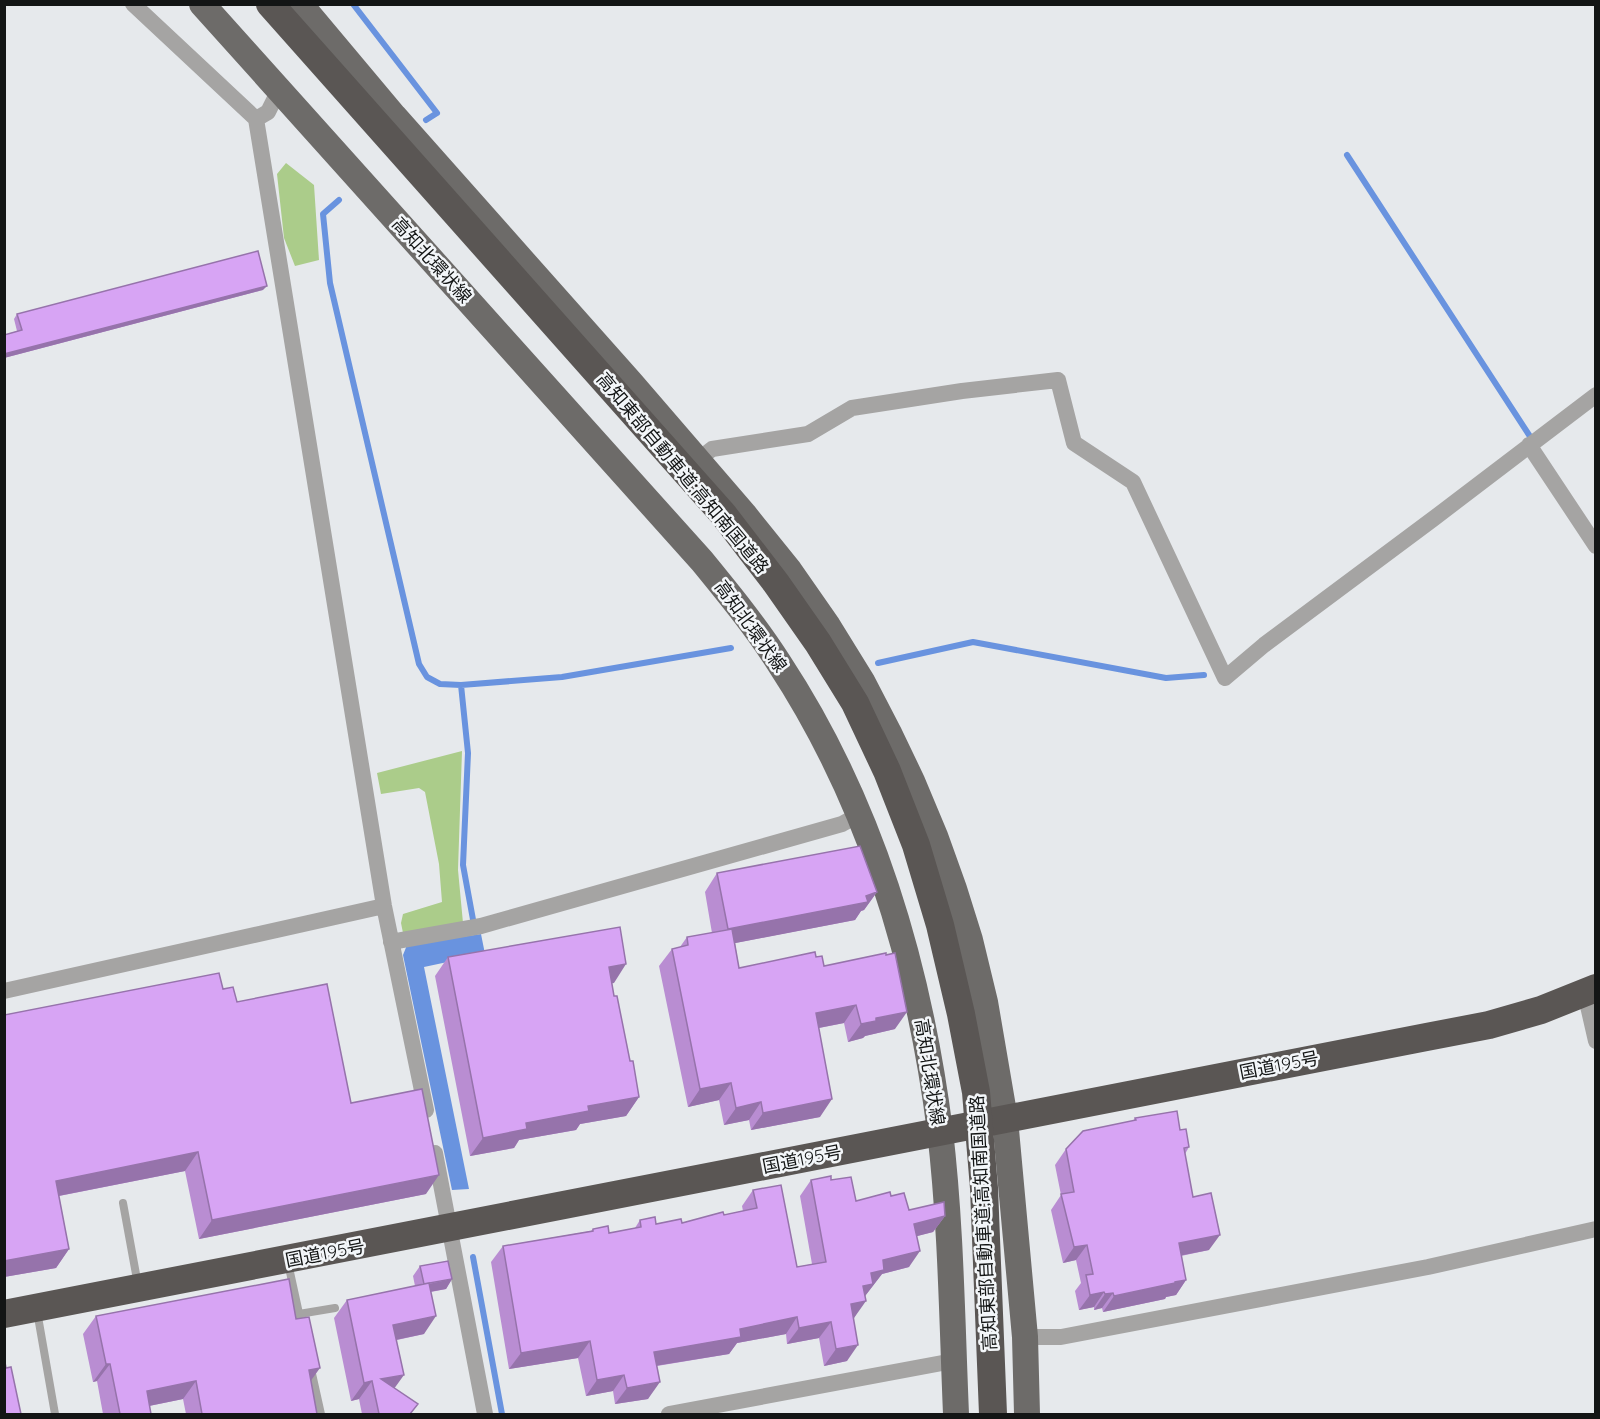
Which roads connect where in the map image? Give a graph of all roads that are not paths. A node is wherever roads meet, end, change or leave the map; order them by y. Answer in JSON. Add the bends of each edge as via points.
{"nodes":[{"id":1,"x":133,"y":4,"type":"edge"},
{"id":2,"x":202,"y":4,"type":"edge"},
{"id":3,"x":270,"y":4,"type":"edge"},
{"id":4,"x":300,"y":4,"type":"edge"},
{"id":5,"x":279,"y":90,"type":"junction"},
{"id":6,"x":256,"y":119,"type":"junction"},
{"id":7,"x":1596,"y":395,"type":"edge"},
{"id":8,"x":1529,"y":445,"type":"junction"},
{"id":9,"x":698,"y":460,"type":"junction"},
{"id":10,"x":1596,"y":546,"type":"edge"},
{"id":11,"x":860,"y":814,"type":"junction"},
{"id":12,"x":384,"y":906,"type":"junction"},
{"id":13,"x":391,"y":942,"type":"junction"},
{"id":14,"x":4,"y":991,"type":"edge"},
{"id":15,"x":1590,"y":991,"type":"edge"},
{"id":16,"x":1596,"y":1041,"type":"edge"},
{"id":17,"x":1005,"y":1119,"type":"junction"},
{"id":18,"x":940,"y":1131,"type":"junction"},
{"id":19,"x":123,"y":1203,"type":"dead end"},
{"id":20,"x":450,"y":1229,"type":"junction"},
{"id":21,"x":1596,"y":1229,"type":"edge"},
{"id":22,"x":287,"y":1260,"type":"junction"},
{"id":23,"x":139,"y":1288,"type":"junction"},
{"id":24,"x":36,"y":1308,"type":"junction"},
{"id":25,"x":335,"y":1308,"type":"dead end"},
{"id":26,"x":4,"y":1314,"type":"edge"},
{"id":27,"x":299,"y":1314,"type":"junction"},
{"id":28,"x":304,"y":1336,"type":"edge"},
{"id":29,"x":1025,"y":1337,"type":"junction"},
{"id":30,"x":309,"y":1359,"type":"edge"},
{"id":31,"x":953,"y":1361,"type":"junction"},
{"id":32,"x":55,"y":1414,"type":"edge"},
{"id":33,"x":321,"y":1414,"type":"edge"},
{"id":34,"x":485,"y":1414,"type":"edge"},
{"id":35,"x":669,"y":1414,"type":"edge"},
{"id":36,"x":956,"y":1414,"type":"edge"},
{"id":37,"x":993,"y":1414,"type":"edge"},
{"id":38,"x":1026,"y":1414,"type":"edge"}],
"edges":[{"from":1,"to":6,"type":"street"},
{"from":2,"to":5,"type":"main road","name":"高知北環状線"},
{"from":3,"to":37,"type":"highway","name":"高知東部自動車道;高知南国道路","bridge":true,"via":[[723,514],[818,643],[855,704],[916,844],[961,1014],[976,1092],[984,1188]]},
{"from":4,"to":9,"type":"main road"},
{"from":5,"to":6,"type":"street","via":[[268,112]]},
{"from":5,"to":11,"type":"main road","name":"高知北環状線","via":[[702,561],[779,663]]},
{"from":6,"to":12,"type":"street"},
{"from":7,"to":8,"type":"street"},
{"from":8,"to":9,"type":"street","via":[[1226,678],[1133,482],[1074,442],[1058,381],[852,408],[808,434],[712,449]]},
{"from":8,"to":10,"type":"street"},
{"from":9,"to":17,"type":"main road","via":[[789,570],[828,626],[862,681],[912,781],[970,940]]},
{"from":11,"to":13,"type":"street","via":[[842,824],[473,928]]},
{"from":11,"to":18,"type":"main road","name":"高知北環状線","via":[[909,962]]},
{"from":12,"to":13,"type":"street"},
{"from":12,"to":14,"type":"street"},
{"from":13,"to":20,"type":"street"},
{"from":15,"to":16,"type":"street"},
{"from":15,"to":17,"type":"highway","name":"国道195号","via":[[1489,1025]]},
{"from":17,"to":18,"type":"highway","name":"国道195号"},
{"from":17,"to":29,"type":"main road"},
{"from":18,"to":20,"type":"highway","name":"国道195号"},
{"from":18,"to":31,"type":"main road","name":"高知北環状線"},
{"from":19,"to":23,"type":"lane"},
{"from":20,"to":22,"type":"highway","name":"国道195号"},
{"from":20,"to":34,"type":"street"},
{"from":21,"to":29,"type":"street","via":[[1428,1267],[1084,1333]]},
{"from":22,"to":23,"type":"highway","name":"国道195号"},
{"from":22,"to":27,"type":"lane"},
{"from":23,"to":24,"type":"highway","name":"国道195号"},
{"from":24,"to":26,"type":"highway","name":"国道195号"},
{"from":24,"to":32,"type":"lane"},
{"from":25,"to":27,"type":"lane"},
{"from":27,"to":28,"type":"lane"},
{"from":29,"to":38,"type":"main road"},
{"from":30,"to":33,"type":"lane"},
{"from":31,"to":35,"type":"street"},
{"from":31,"to":36,"type":"main road","name":"高知北環状線"}]}
